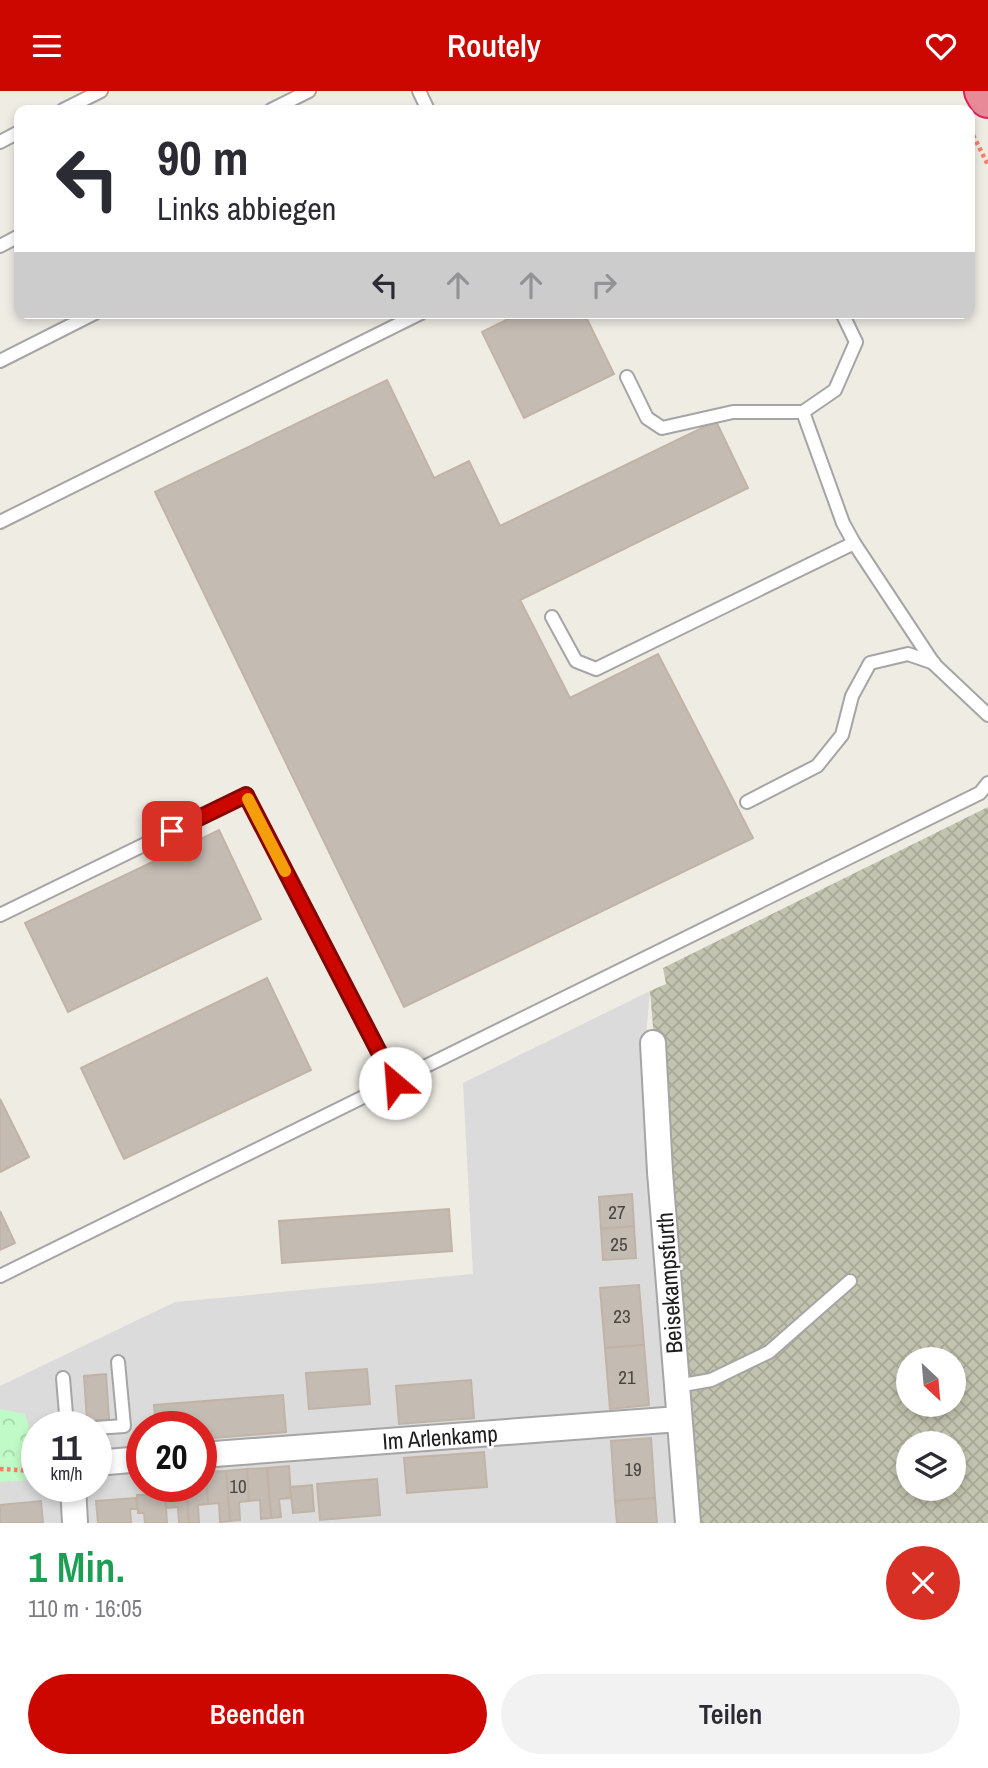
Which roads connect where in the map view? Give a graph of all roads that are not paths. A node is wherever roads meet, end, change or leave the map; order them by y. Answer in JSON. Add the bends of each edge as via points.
{"nodes":[{"id":1,"x":101,"y":91,"type":"edge"},
{"id":2,"x":309,"y":91,"type":"edge"},
{"id":3,"x":984,"y":91,"type":"edge"},
{"id":4,"x":988,"y":98,"type":"edge"},
{"id":5,"x":73,"y":105,"type":"edge"},
{"id":6,"x":281,"y":105,"type":"edge"},
{"id":7,"x":83,"y":319,"type":"edge"},
{"id":8,"x":409,"y":319,"type":"edge"},
{"id":9,"x":845,"y":319,"type":"edge"},
{"id":10,"x":0,"y":361,"type":"edge"},
{"id":11,"x":627,"y":377,"type":"dead end"},
{"id":12,"x":803,"y":412,"type":"junction"},
{"id":13,"x":0,"y":522,"type":"edge"},
{"id":14,"x":854,"y":543,"type":"junction"},
{"id":15,"x":552,"y":617,"type":"dead end"},
{"id":16,"x":934,"y":664,"type":"junction"},
{"id":17,"x":988,"y":715,"type":"edge"},
{"id":18,"x":988,"y":783,"type":"edge"},
{"id":19,"x":747,"y":802,"type":"dead end"},
{"id":20,"x":0,"y":915,"type":"edge"},
{"id":21,"x":653,"y":1043,"type":"dead end"},
{"id":22,"x":395,"y":1083,"type":"junction"},
{"id":23,"x":0,"y":1276,"type":"edge"},
{"id":24,"x":850,"y":1281,"type":"dead end"},
{"id":25,"x":118,"y":1362,"type":"dead end"},
{"id":26,"x":63,"y":1378,"type":"dead end"},
{"id":27,"x":677,"y":1386,"type":"junction"},
{"id":28,"x":65,"y":1411,"type":"edge"},
{"id":29,"x":679,"y":1419,"type":"junction"},
{"id":30,"x":112,"y":1427,"type":"edge"},
{"id":31,"x":217,"y":1454,"type":"edge"},
{"id":32,"x":74,"y":1502,"type":"edge"},
{"id":33,"x":75,"y":1523,"type":"edge"},
{"id":34,"x":688,"y":1523,"type":"edge"}],
"edges":[{"from":1,"to":5,"type":"lane"},
{"from":2,"to":6,"type":"lane"},
{"from":3,"to":4,"type":"highway"},
{"from":7,"to":10,"type":"lane"},
{"from":8,"to":13,"type":"lane"},
{"from":9,"to":12,"type":"lane","via":[[856,342],[835,390]]},
{"from":11,"to":12,"type":"lane","via":[[647,418],[662,428],[733,412]]},
{"from":12,"to":14,"type":"lane"},
{"from":14,"to":15,"type":"lane","via":[[596,669],[576,661]]},
{"from":14,"to":16,"type":"lane"},
{"from":16,"to":17,"type":"lane"},
{"from":16,"to":19,"type":"lane","via":[[908,654],[870,663],[852,696],[842,735],[817,766]]},
{"from":18,"to":22,"type":"lane","via":[[980,793]]},
{"from":20,"to":22,"type":"lane","via":[[246,795]]},
{"from":21,"to":27,"type":"street","name":"Beisekampsfurth"},
{"from":22,"to":23,"type":"lane"},
{"from":24,"to":27,"type":"lane","via":[[769,1352],[711,1380]]},
{"from":25,"to":30,"type":"lane","via":[[124,1426]]},
{"from":26,"to":28,"type":"lane"},
{"from":27,"to":29,"type":"street","name":"Beisekampsfurth"},
{"from":29,"to":31,"type":"street","name":"Im Arlenkamp"},
{"from":29,"to":34,"type":"street","name":"Beisekampsfurth"},
{"from":32,"to":33,"type":"street"}]}
